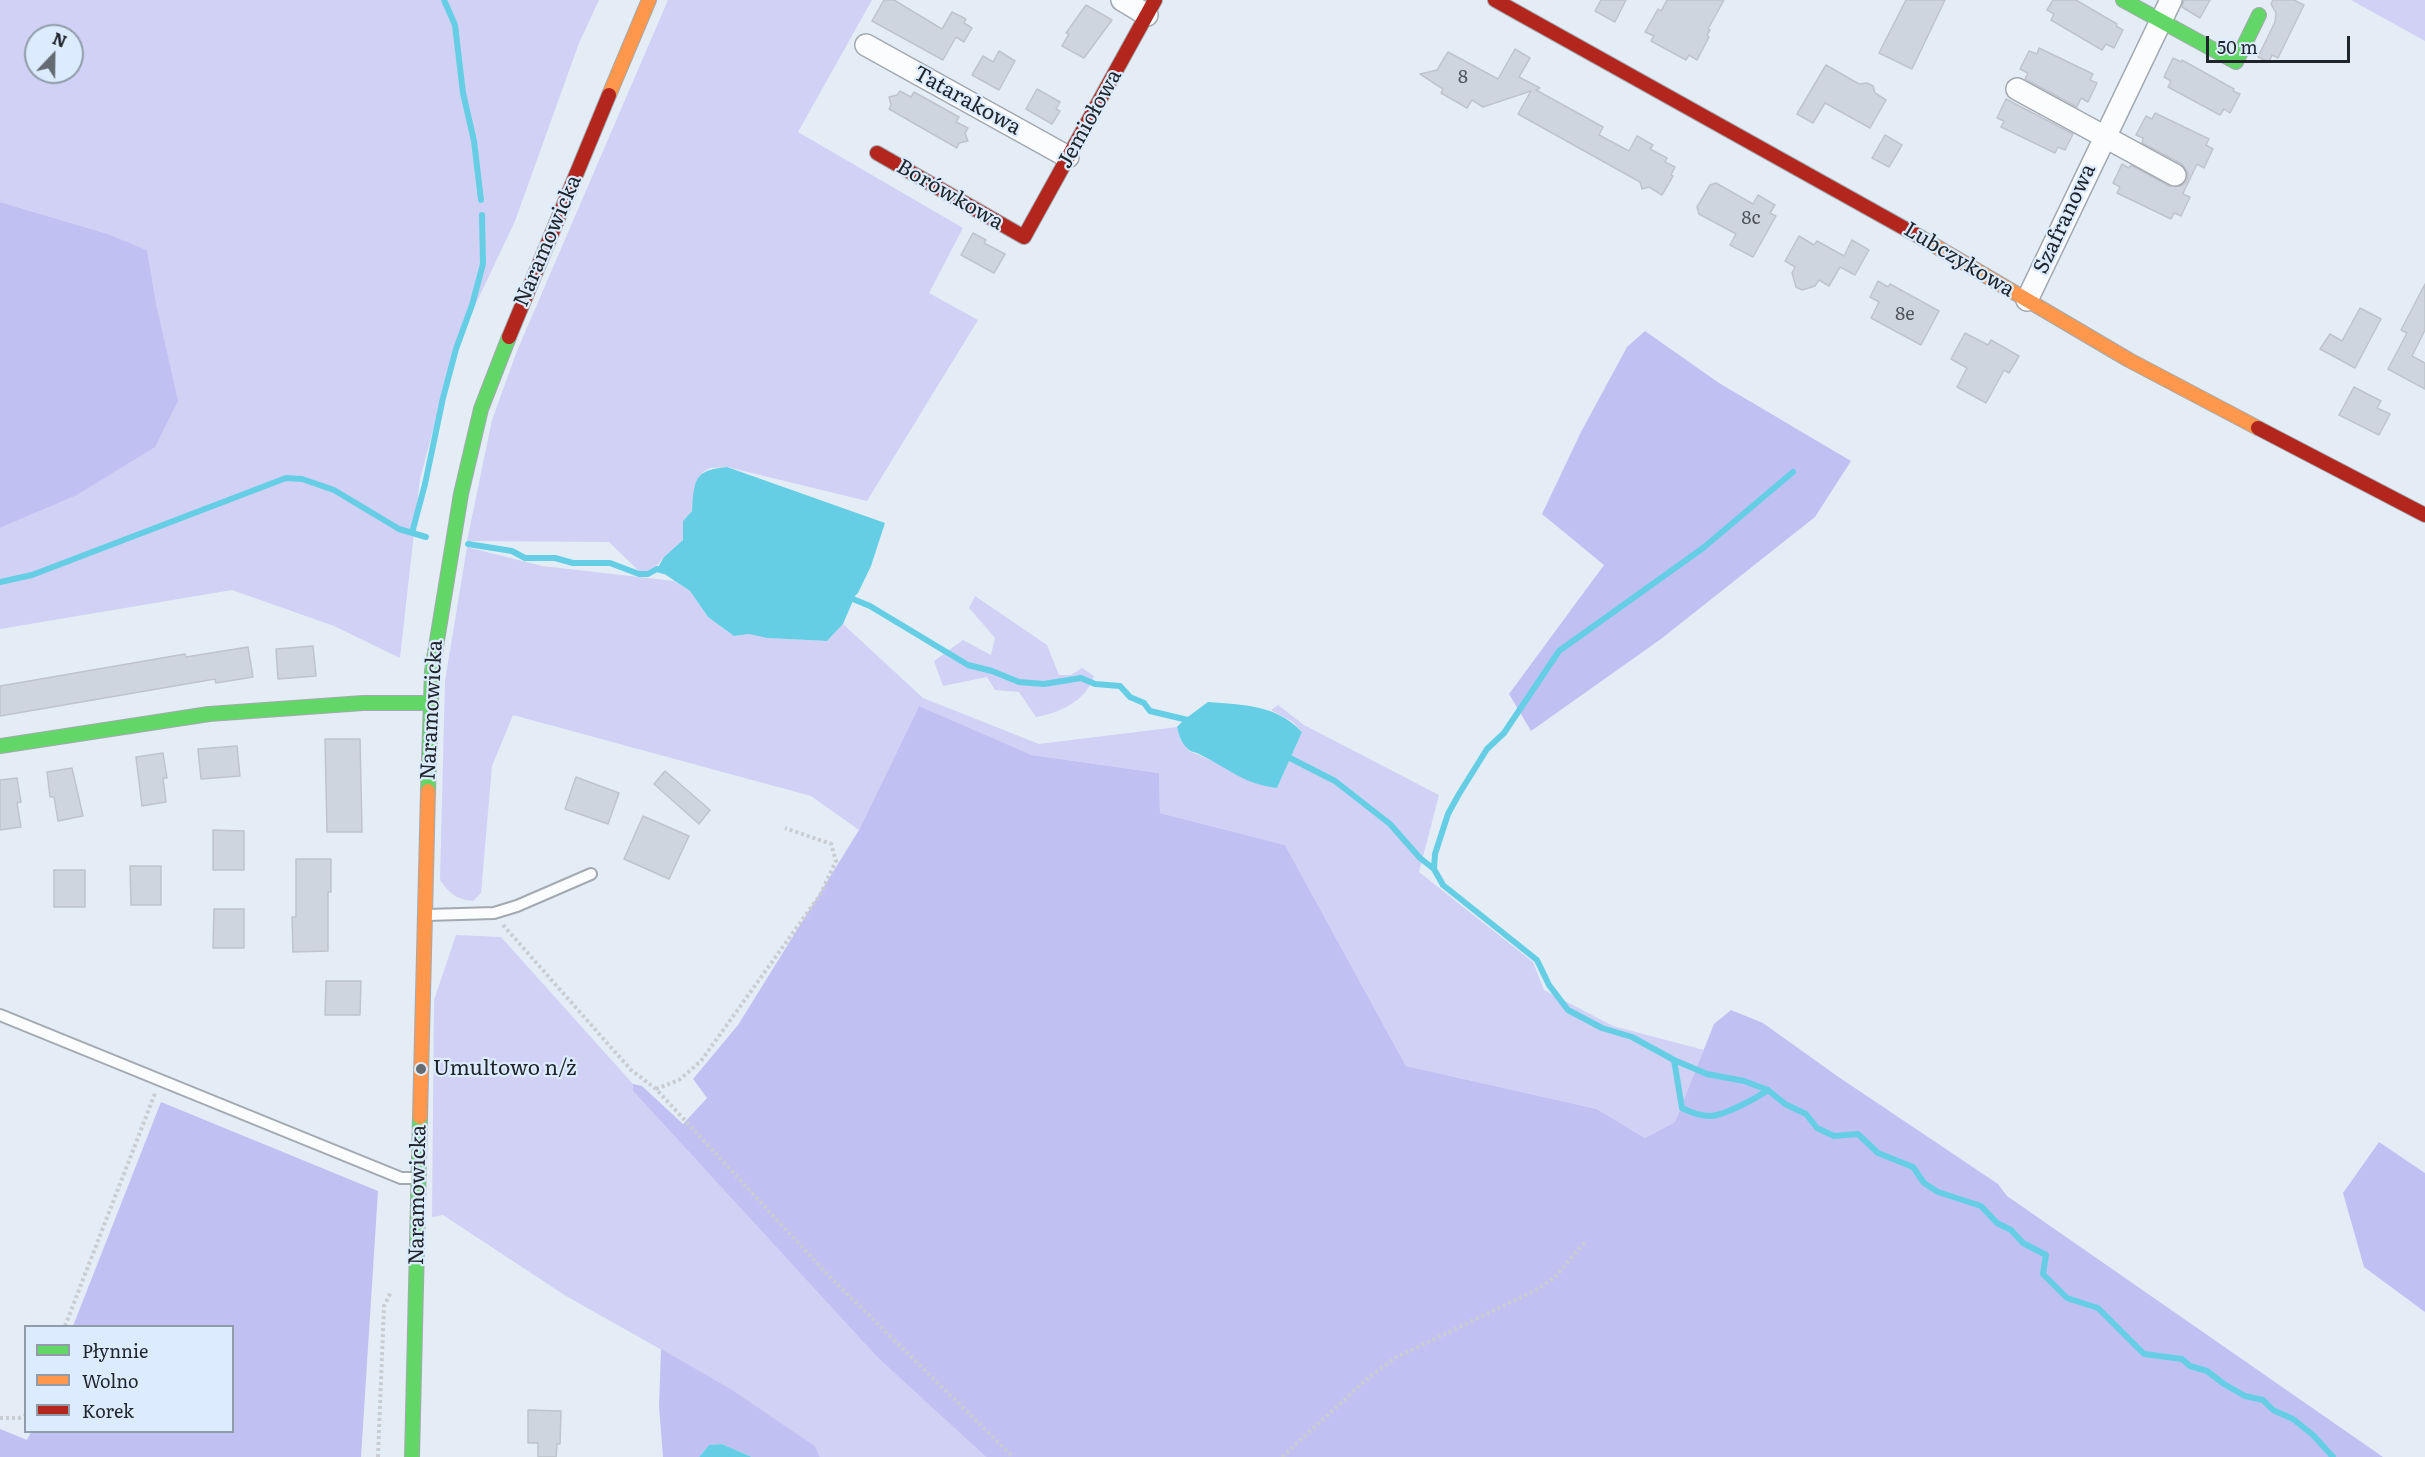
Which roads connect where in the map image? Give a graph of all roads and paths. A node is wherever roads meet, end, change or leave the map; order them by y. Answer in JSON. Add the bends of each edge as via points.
{"nodes":[{"id":1,"x":649,"y":0,"type":"edge"},
{"id":2,"x":1122,"y":0,"type":"edge"},
{"id":3,"x":1495,"y":0,"type":"edge"},
{"id":4,"x":2123,"y":0,"type":"edge"},
{"id":5,"x":2171,"y":0,"type":"edge"},
{"id":6,"x":1151,"y":7,"type":"edge"},
{"id":7,"x":2259,"y":15,"type":"dead end"},
{"id":8,"x":2159,"y":21,"type":"junction"},
{"id":9,"x":866,"y":45,"type":"dead end"},
{"id":10,"x":2017,"y":89,"type":"dead end"},
{"id":11,"x":2103,"y":138,"type":"junction"},
{"id":12,"x":877,"y":153,"type":"dead end"},
{"id":13,"x":1068,"y":157,"type":"junction"},
{"id":14,"x":2175,"y":175,"type":"dead end"},
{"id":15,"x":1024,"y":237,"type":"joint"},
{"id":16,"x":2027,"y":300,"type":"junction"},
{"id":17,"x":2425,"y":515,"type":"edge"},
{"id":18,"x":430,"y":703,"type":"junction"},
{"id":19,"x":0,"y":746,"type":"edge"},
{"id":20,"x":785,"y":828,"type":"dead end"},
{"id":21,"x":591,"y":874,"type":"dead end"},
{"id":22,"x":494,"y":913,"type":"junction"},
{"id":23,"x":425,"y":915,"type":"junction"},
{"id":24,"x":0,"y":1015,"type":"edge"},
{"id":25,"x":162,"y":1080,"type":"junction"},
{"id":26,"x":656,"y":1089,"type":"junction"},
{"id":27,"x":418,"y":1178,"type":"junction"},
{"id":28,"x":1585,"y":1242,"type":"dead end"},
{"id":29,"x":64,"y":1325,"type":"edge"},
{"id":30,"x":24,"y":1416,"type":"edge"},
{"id":31,"x":0,"y":1418,"type":"edge"},
{"id":32,"x":412,"y":1457,"type":"edge"},
{"id":33,"x":1013,"y":1457,"type":"edge"},
{"id":34,"x":1282,"y":1457,"type":"edge"}],
"edges":[{"from":1,"to":18,"type":"street","name":"Naramowicka","via":[[481,409],[441,604]]},
{"from":2,"to":6,"type":"street"},
{"from":3,"to":16,"type":"street","name":"Lubczykowa"},
{"from":4,"to":8,"type":"street"},
{"from":5,"to":8,"type":"street","name":"Szafranowa"},
{"from":6,"to":13,"type":"street","name":"Jemiołowa"},
{"from":7,"to":8,"type":"street","via":[[2236,62]]},
{"from":8,"to":11,"type":"street","name":"Szafranowa"},
{"from":9,"to":13,"type":"street","name":"Tatarakowa"},
{"from":10,"to":11,"type":"street","name":"Szafranowa"},
{"from":11,"to":14,"type":"street","name":"Szafranowa"},
{"from":11,"to":16,"type":"street","name":"Szafranowa"},
{"from":12,"to":15,"type":"street","name":"Borówkowa"},
{"from":13,"to":15,"type":"street","name":"Jemiołowa"},
{"from":16,"to":17,"type":"street","name":"Lubczykowa","via":[[2129,360]]},
{"from":18,"to":19,"type":"street","via":[[363,703],[209,714]]},
{"from":18,"to":23,"type":"street","name":"Naramowicka"},
{"from":20,"to":26,"type":"path","via":[[831,844],[836,861],[820,895],[701,1061],[679,1080]]},
{"from":21,"to":22,"type":"lane"},
{"from":22,"to":23,"type":"lane"},
{"from":22,"to":26,"type":"path","via":[[630,1070]]},
{"from":23,"to":27,"type":"street","name":"Naramowicka"},
{"from":24,"to":25,"type":"lane"},
{"from":25,"to":27,"type":"lane","via":[[402,1178]]},
{"from":25,"to":29,"type":"path"},
{"from":26,"to":33,"type":"path","via":[[828,1275]]},
{"from":27,"to":32,"type":"street","name":"Naramowicka"},
{"from":28,"to":34,"type":"path","via":[[1554,1278],[1536,1290],[1395,1358]]},
{"from":30,"to":31,"type":"path"}]}
